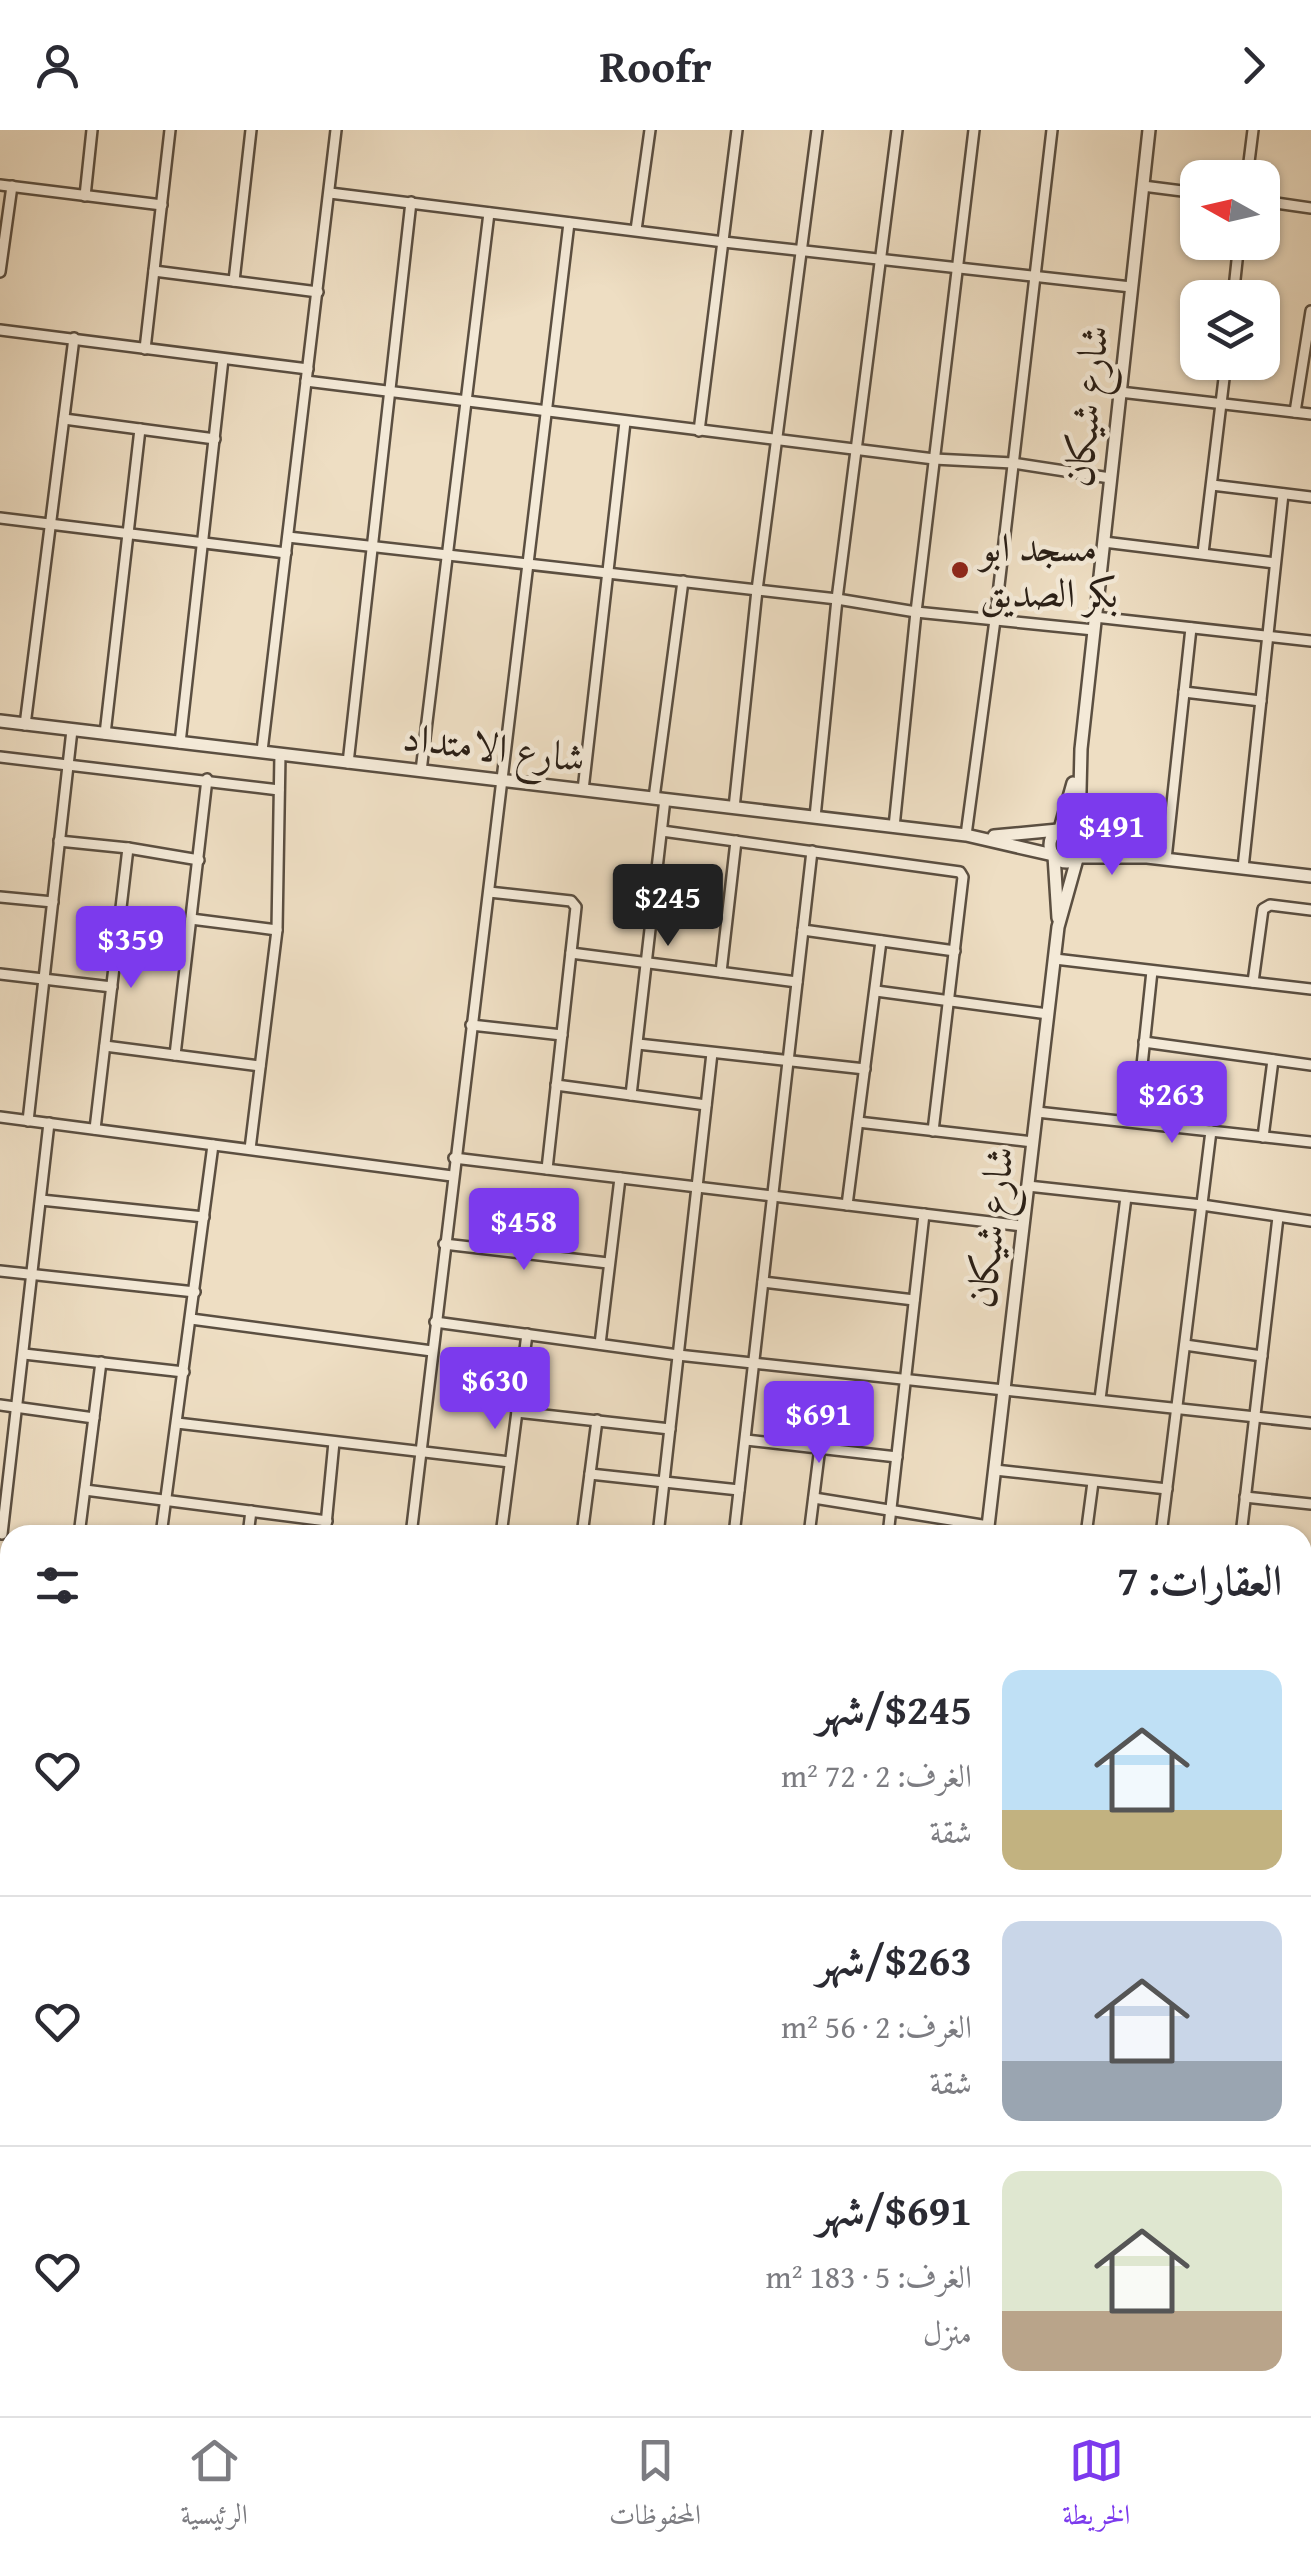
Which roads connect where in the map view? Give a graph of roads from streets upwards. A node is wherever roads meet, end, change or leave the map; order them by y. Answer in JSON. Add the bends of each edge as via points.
{"nodes":[{"id":1,"x":92,"y":130,"type":"edge"},
{"id":2,"x":170,"y":130,"type":"edge"},
{"id":3,"x":251,"y":130,"type":"edge"},
{"id":4,"x":336,"y":130,"type":"edge"},
{"id":5,"x":650,"y":130,"type":"edge"},
{"id":6,"x":737,"y":130,"type":"edge"},
{"id":7,"x":817,"y":130,"type":"edge"},
{"id":8,"x":897,"y":130,"type":"edge"},
{"id":9,"x":974,"y":130,"type":"edge"},
{"id":10,"x":1052,"y":130,"type":"edge"},
{"id":11,"x":1149,"y":130,"type":"edge"},
{"id":12,"x":1253,"y":130,"type":"edge"},
{"id":13,"x":1249,"y":160,"type":"edge"},
{"id":14,"x":0,"y":184,"type":"edge"},
{"id":15,"x":12,"y":186,"type":"junction"},
{"id":16,"x":1143,"y":186,"type":"junction"},
{"id":17,"x":1180,"y":191,"type":"edge"},
{"id":18,"x":330,"y":193,"type":"junction"},
{"id":19,"x":85,"y":196,"type":"junction"},
{"id":20,"x":411,"y":202,"type":"junction"},
{"id":21,"x":1280,"y":204,"type":"edge"},
{"id":22,"x":162,"y":206,"type":"junction"},
{"id":23,"x":1311,"y":208,"type":"edge"},
{"id":24,"x":489,"y":213,"type":"junction"},
{"id":25,"x":568,"y":223,"type":"junction"},
{"id":26,"x":636,"y":230,"type":"junction"},
{"id":27,"x":724,"y":242,"type":"junction"},
{"id":28,"x":800,"y":248,"type":"junction"},
{"id":29,"x":881,"y":260,"type":"junction"},
{"id":30,"x":1,"y":262,"type":"edge"},
{"id":31,"x":960,"y":269,"type":"junction"},
{"id":32,"x":154,"y":271,"type":"junction"},
{"id":33,"x":0,"y":272,"type":"edge"},
{"id":34,"x":1036,"y":276,"type":"junction"},
{"id":35,"x":234,"y":281,"type":"junction"},
{"id":36,"x":1132,"y":287,"type":"junction"},
{"id":37,"x":318,"y":292,"type":"junction"},
{"id":38,"x":1311,"y":310,"type":"edge"},
{"id":39,"x":0,"y":330,"type":"edge"},
{"id":40,"x":74,"y":338,"type":"junction"},
{"id":41,"x":145,"y":349,"type":"junction"},
{"id":42,"x":223,"y":358,"type":"junction"},
{"id":43,"x":307,"y":375,"type":"junction"},
{"id":44,"x":1224,"y":380,"type":"edge"},
{"id":45,"x":390,"y":392,"type":"junction"},
{"id":46,"x":1120,"y":392,"type":"junction"},
{"id":47,"x":466,"y":401,"type":"junction"},
{"id":48,"x":1222,"y":404,"type":"junction"},
{"id":49,"x":546,"y":410,"type":"junction"},
{"id":50,"x":1294,"y":412,"type":"junction"},
{"id":51,"x":1311,"y":414,"type":"edge"},
{"id":52,"x":64,"y":419,"type":"junction"},
{"id":53,"x":625,"y":422,"type":"junction"},
{"id":54,"x":140,"y":428,"type":"junction"},
{"id":55,"x":700,"y":431,"type":"junction"},
{"id":56,"x":215,"y":440,"type":"junction"},
{"id":57,"x":776,"y":441,"type":"junction"},
{"id":58,"x":856,"y":450,"type":"junction"},
{"id":59,"x":934,"y":459,"type":"junction"},
{"id":60,"x":1014,"y":463,"type":"junction"},
{"id":61,"x":1110,"y":478,"type":"junction"},
{"id":62,"x":1212,"y":485,"type":"junction"},
{"id":63,"x":1283,"y":494,"type":"junction"},
{"id":64,"x":1311,"y":496,"type":"edge"},
{"id":65,"x":0,"y":518,"type":"edge"},
{"id":66,"x":50,"y":524,"type":"junction"},
{"id":67,"x":126,"y":534,"type":"junction"},
{"id":68,"x":288,"y":537,"type":"junction"},
{"id":69,"x":1104,"y":542,"type":"junction"},
{"id":70,"x":203,"y":543,"type":"junction"},
{"id":71,"x":373,"y":546,"type":"junction"},
{"id":72,"x":1203,"y":553,"type":"junction"},
{"id":73,"x":286,"y":554,"type":"junction"},
{"id":74,"x":448,"y":555,"type":"junction"},
{"id":75,"x":1275,"y":563,"type":"junction"},
{"id":76,"x":528,"y":564,"type":"junction"},
{"id":77,"x":608,"y":573,"type":"junction"},
{"id":78,"x":683,"y":581,"type":"junction"},
{"id":79,"x":756,"y":590,"type":"junction"},
{"id":80,"x":837,"y":599,"type":"junction"},
{"id":81,"x":916,"y":612,"type":"junction"},
{"id":82,"x":995,"y":620,"type":"junction"},
{"id":83,"x":1095,"y":623,"type":"junction"},
{"id":84,"x":1192,"y":628,"type":"junction"},
{"id":85,"x":1268,"y":636,"type":"junction"},
{"id":86,"x":1311,"y":641,"type":"edge"},
{"id":87,"x":1184,"y":692,"type":"junction"},
{"id":88,"x":1261,"y":701,"type":"junction"},
{"id":89,"x":0,"y":722,"type":"edge"},
{"id":90,"x":25,"y":725,"type":"junction"},
{"id":91,"x":72,"y":730,"type":"junction"},
{"id":92,"x":105,"y":734,"type":"junction"},
{"id":93,"x":180,"y":742,"type":"junction"},
{"id":94,"x":1081,"y":750,"type":"junction"},
{"id":95,"x":262,"y":751,"type":"junction"},
{"id":96,"x":280,"y":754,"type":"junction"},
{"id":97,"x":0,"y":758,"type":"edge"},
{"id":98,"x":348,"y":762,"type":"junction"},
{"id":99,"x":68,"y":763,"type":"junction"},
{"id":100,"x":422,"y":770,"type":"junction"},
{"id":101,"x":207,"y":779,"type":"junction"},
{"id":102,"x":504,"y":780,"type":"junction"},
{"id":103,"x":279,"y":790,"type":"junction"},
{"id":104,"x":582,"y":790,"type":"junction"},
{"id":105,"x":659,"y":798,"type":"junction"},
{"id":106,"x":734,"y":808,"type":"junction"},
{"id":107,"x":814,"y":817,"type":"junction"},
{"id":108,"x":894,"y":827,"type":"junction"},
{"id":109,"x":1059,"y":830,"type":"junction"},
{"id":110,"x":662,"y":831,"type":"junction"},
{"id":111,"x":1079,"y":834,"type":"junction"},
{"id":112,"x":973,"y":836,"type":"junction"},
{"id":113,"x":59,"y":841,"type":"junction"},
{"id":114,"x":736,"y":841,"type":"junction"},
{"id":115,"x":128,"y":848,"type":"junction"},
{"id":116,"x":812,"y":851,"type":"junction"},
{"id":117,"x":1054,"y":856,"type":"junction"},
{"id":118,"x":1147,"y":857,"type":"junction"},
{"id":119,"x":1078,"y":858,"type":"junction"},
{"id":120,"x":1166,"y":859,"type":"junction"},
{"id":121,"x":199,"y":860,"type":"junction"},
{"id":122,"x":1243,"y":868,"type":"junction"},
{"id":123,"x":1311,"y":876,"type":"edge"},
{"id":124,"x":489,"y":892,"type":"junction"},
{"id":125,"x":0,"y":897,"type":"edge"},
{"id":126,"x":53,"y":902,"type":"junction"},
{"id":127,"x":1311,"y":910,"type":"edge"},
{"id":128,"x":192,"y":919,"type":"junction"},
{"id":129,"x":1058,"y":927,"type":"junction"},
{"id":130,"x":277,"y":930,"type":"junction"},
{"id":131,"x":803,"y":930,"type":"junction"},
{"id":132,"x":881,"y":941,"type":"junction"},
{"id":133,"x":955,"y":951,"type":"junction"},
{"id":134,"x":571,"y":953,"type":"junction"},
{"id":135,"x":1054,"y":959,"type":"junction"},
{"id":136,"x":647,"y":963,"type":"junction"},
{"id":137,"x":1152,"y":970,"type":"junction"},
{"id":138,"x":721,"y":972,"type":"junction"},
{"id":139,"x":0,"y":974,"type":"edge"},
{"id":140,"x":44,"y":979,"type":"junction"},
{"id":141,"x":797,"y":982,"type":"junction"},
{"id":142,"x":1253,"y":982,"type":"junction"},
{"id":143,"x":112,"y":986,"type":"junction"},
{"id":144,"x":1311,"y":989,"type":"edge"},
{"id":145,"x":876,"y":990,"type":"junction"},
{"id":146,"x":949,"y":1000,"type":"junction"},
{"id":147,"x":1048,"y":1014,"type":"junction"},
{"id":148,"x":472,"y":1025,"type":"junction"},
{"id":149,"x":562,"y":1035,"type":"junction"},
{"id":150,"x":1144,"y":1042,"type":"junction"},
{"id":151,"x":638,"y":1044,"type":"junction"},
{"id":152,"x":105,"y":1046,"type":"junction"},
{"id":153,"x":712,"y":1053,"type":"junction"},
{"id":154,"x":174,"y":1055,"type":"junction"},
{"id":155,"x":1273,"y":1060,"type":"junction"},
{"id":156,"x":789,"y":1061,"type":"junction"},
{"id":157,"x":1311,"y":1065,"type":"edge"},
{"id":158,"x":260,"y":1066,"type":"junction"},
{"id":159,"x":865,"y":1069,"type":"junction"},
{"id":160,"x":556,"y":1085,"type":"junction"},
{"id":161,"x":631,"y":1094,"type":"junction"},
{"id":162,"x":706,"y":1105,"type":"junction"},
{"id":163,"x":1036,"y":1112,"type":"junction"},
{"id":164,"x":0,"y":1117,"type":"edge"},
{"id":165,"x":28,"y":1121,"type":"junction"},
{"id":166,"x":858,"y":1122,"type":"junction"},
{"id":167,"x":1136,"y":1122,"type":"junction"},
{"id":168,"x":49,"y":1123,"type":"junction"},
{"id":169,"x":96,"y":1129,"type":"junction"},
{"id":170,"x":934,"y":1131,"type":"junction"},
{"id":171,"x":1211,"y":1131,"type":"junction"},
{"id":172,"x":1263,"y":1137,"type":"junction"},
{"id":173,"x":1311,"y":1140,"type":"edge"},
{"id":174,"x":1033,"y":1142,"type":"junction"},
{"id":175,"x":213,"y":1145,"type":"junction"},
{"id":176,"x":250,"y":1149,"type":"junction"},
{"id":177,"x":454,"y":1158,"type":"junction"},
{"id":178,"x":548,"y":1169,"type":"junction"},
{"id":179,"x":452,"y":1176,"type":"junction"},
{"id":180,"x":620,"y":1178,"type":"junction"},
{"id":181,"x":697,"y":1186,"type":"junction"},
{"id":182,"x":1028,"y":1186,"type":"junction"},
{"id":183,"x":773,"y":1196,"type":"junction"},
{"id":184,"x":1126,"y":1197,"type":"junction"},
{"id":185,"x":42,"y":1200,"type":"junction"},
{"id":186,"x":847,"y":1204,"type":"junction"},
{"id":187,"x":1202,"y":1205,"type":"junction"},
{"id":188,"x":924,"y":1214,"type":"junction"},
{"id":189,"x":204,"y":1217,"type":"junction"},
{"id":190,"x":1278,"y":1217,"type":"junction"},
{"id":191,"x":1311,"y":1221,"type":"edge"},
{"id":192,"x":1023,"y":1226,"type":"junction"},
{"id":193,"x":444,"y":1244,"type":"junction"},
{"id":194,"x":608,"y":1263,"type":"junction"},
{"id":195,"x":0,"y":1272,"type":"edge"},
{"id":196,"x":34,"y":1275,"type":"junction"},
{"id":197,"x":763,"y":1282,"type":"junction"},
{"id":198,"x":195,"y":1292,"type":"junction"},
{"id":199,"x":914,"y":1300,"type":"junction"},
{"id":200,"x":192,"y":1319,"type":"junction"},
{"id":201,"x":435,"y":1322,"type":"junction"},
{"id":202,"x":526,"y":1334,"type":"junction"},
{"id":203,"x":600,"y":1344,"type":"junction"},
{"id":204,"x":1185,"y":1344,"type":"junction"},
{"id":205,"x":432,"y":1350,"type":"junction"},
{"id":206,"x":24,"y":1354,"type":"junction"},
{"id":207,"x":678,"y":1355,"type":"junction"},
{"id":208,"x":1262,"y":1356,"type":"junction"},
{"id":209,"x":101,"y":1362,"type":"junction"},
{"id":210,"x":754,"y":1362,"type":"junction"},
{"id":211,"x":184,"y":1372,"type":"junction"},
{"id":212,"x":906,"y":1378,"type":"junction"},
{"id":213,"x":1004,"y":1388,"type":"junction"},
{"id":214,"x":1100,"y":1399,"type":"junction"},
{"id":215,"x":0,"y":1405,"type":"edge"},
{"id":216,"x":18,"y":1407,"type":"junction"},
{"id":217,"x":1178,"y":1408,"type":"junction"},
{"id":218,"x":516,"y":1412,"type":"junction"},
{"id":219,"x":1254,"y":1416,"type":"junction"},
{"id":220,"x":94,"y":1418,"type":"junction"},
{"id":221,"x":597,"y":1420,"type":"junction"},
{"id":222,"x":177,"y":1423,"type":"junction"},
{"id":223,"x":1311,"y":1423,"type":"edge"},
{"id":224,"x":670,"y":1428,"type":"junction"},
{"id":225,"x":746,"y":1440,"type":"junction"},
{"id":226,"x":334,"y":1442,"type":"junction"},
{"id":227,"x":820,"y":1447,"type":"junction"},
{"id":228,"x":420,"y":1452,"type":"junction"},
{"id":229,"x":896,"y":1456,"type":"junction"},
{"id":230,"x":510,"y":1462,"type":"junction"},
{"id":231,"x":994,"y":1470,"type":"junction"},
{"id":232,"x":590,"y":1474,"type":"junction"},
{"id":233,"x":664,"y":1482,"type":"junction"},
{"id":234,"x":1093,"y":1482,"type":"junction"},
{"id":235,"x":1167,"y":1489,"type":"junction"},
{"id":236,"x":84,"y":1490,"type":"junction"},
{"id":237,"x":739,"y":1490,"type":"junction"},
{"id":238,"x":1245,"y":1496,"type":"junction"},
{"id":239,"x":814,"y":1498,"type":"junction"},
{"id":240,"x":166,"y":1500,"type":"junction"},
{"id":241,"x":1311,"y":1504,"type":"edge"},
{"id":242,"x":891,"y":1510,"type":"junction"},
{"id":243,"x":250,"y":1512,"type":"junction"},
{"id":244,"x":326,"y":1521,"type":"junction"},
{"id":245,"x":5,"y":1525,"type":"edge"},
{"id":246,"x":80,"y":1525,"type":"edge"},
{"id":247,"x":162,"y":1525,"type":"edge"},
{"id":248,"x":249,"y":1525,"type":"edge"},
{"id":249,"x":326,"y":1525,"type":"edge"},
{"id":250,"x":412,"y":1525,"type":"edge"},
{"id":251,"x":503,"y":1525,"type":"edge"},
{"id":252,"x":583,"y":1525,"type":"edge"},
{"id":253,"x":659,"y":1525,"type":"edge"},
{"id":254,"x":735,"y":1525,"type":"edge"},
{"id":255,"x":810,"y":1525,"type":"edge"},
{"id":256,"x":889,"y":1525,"type":"edge"},
{"id":257,"x":960,"y":1525,"type":"edge"},
{"id":258,"x":989,"y":1525,"type":"edge"},
{"id":259,"x":1087,"y":1525,"type":"edge"},
{"id":260,"x":1162,"y":1525,"type":"edge"},
{"id":261,"x":1242,"y":1525,"type":"edge"}],
"edges":[{"from":1,"to":19,"type":"street"},
{"from":2,"to":22,"type":"street"},
{"from":3,"to":35,"type":"street"},
{"from":4,"to":18,"type":"street"},
{"from":5,"to":26,"type":"street"},
{"from":6,"to":27,"type":"street"},
{"from":7,"to":28,"type":"street"},
{"from":8,"to":29,"type":"street"},
{"from":9,"to":31,"type":"street"},
{"from":10,"to":34,"type":"street"},
{"from":11,"to":16,"type":"street","name":"شارع شيكان"},
{"from":12,"to":13,"type":"street"},
{"from":14,"to":15,"type":"street"},
{"from":15,"to":19,"type":"street"},
{"from":15,"to":30,"type":"street"},
{"from":16,"to":17,"type":"street"},
{"from":16,"to":36,"type":"street","name":"شارع شيكان"},
{"from":18,"to":20,"type":"street"},
{"from":18,"to":37,"type":"street"},
{"from":19,"to":22,"type":"street"},
{"from":20,"to":24,"type":"street"},
{"from":20,"to":45,"type":"street"},
{"from":21,"to":23,"type":"street"},
{"from":22,"to":32,"type":"street"},
{"from":24,"to":25,"type":"street"},
{"from":24,"to":47,"type":"street"},
{"from":25,"to":26,"type":"street"},
{"from":25,"to":49,"type":"street"},
{"from":26,"to":27,"type":"street"},
{"from":27,"to":28,"type":"street"},
{"from":27,"to":55,"type":"street"},
{"from":28,"to":29,"type":"street"},
{"from":28,"to":57,"type":"street"},
{"from":29,"to":31,"type":"street"},
{"from":29,"to":58,"type":"street"},
{"from":30,"to":33,"type":"street"},
{"from":31,"to":34,"type":"street"},
{"from":31,"to":59,"type":"street"},
{"from":32,"to":35,"type":"street"},
{"from":32,"to":41,"type":"street"},
{"from":34,"to":36,"type":"street"},
{"from":34,"to":60,"type":"street"},
{"from":35,"to":37,"type":"street"},
{"from":36,"to":46,"type":"street","name":"شارع شيكان"},
{"from":37,"to":43,"type":"street"},
{"from":38,"to":50,"type":"street"},
{"from":39,"to":40,"type":"street"},
{"from":40,"to":41,"type":"street"},
{"from":40,"to":52,"type":"street"},
{"from":41,"to":42,"type":"street"},
{"from":42,"to":43,"type":"street"},
{"from":42,"to":56,"type":"street"},
{"from":43,"to":45,"type":"street"},
{"from":43,"to":68,"type":"street"},
{"from":44,"to":48,"type":"street"},
{"from":45,"to":47,"type":"street"},
{"from":45,"to":71,"type":"street"},
{"from":46,"to":48,"type":"street"},
{"from":46,"to":61,"type":"street","name":"شارع شيكان"},
{"from":47,"to":49,"type":"street"},
{"from":47,"to":74,"type":"street"},
{"from":48,"to":50,"type":"street"},
{"from":48,"to":62,"type":"street"},
{"from":49,"to":53,"type":"street"},
{"from":49,"to":76,"type":"street"},
{"from":50,"to":51,"type":"street"},
{"from":52,"to":54,"type":"street"},
{"from":52,"to":66,"type":"street"},
{"from":53,"to":55,"type":"street"},
{"from":53,"to":77,"type":"street"},
{"from":54,"to":56,"type":"street"},
{"from":54,"to":67,"type":"street"},
{"from":55,"to":57,"type":"street"},
{"from":56,"to":70,"type":"street"},
{"from":57,"to":58,"type":"street"},
{"from":57,"to":79,"type":"street"},
{"from":58,"to":59,"type":"street"},
{"from":58,"to":80,"type":"street"},
{"from":59,"to":60,"type":"street"},
{"from":59,"to":81,"type":"street"},
{"from":60,"to":61,"type":"street"},
{"from":60,"to":82,"type":"street"},
{"from":61,"to":69,"type":"street","name":"شارع شيكان"},
{"from":62,"to":63,"type":"street"},
{"from":62,"to":72,"type":"street"},
{"from":63,"to":64,"type":"street"},
{"from":63,"to":75,"type":"street"},
{"from":65,"to":66,"type":"street"},
{"from":66,"to":67,"type":"street"},
{"from":66,"to":90,"type":"street"},
{"from":67,"to":70,"type":"street"},
{"from":67,"to":92,"type":"street"},
{"from":68,"to":71,"type":"street"},
{"from":68,"to":73,"type":"street"},
{"from":69,"to":72,"type":"street"},
{"from":69,"to":83,"type":"street","name":"شارع شيكان"},
{"from":70,"to":73,"type":"street"},
{"from":70,"to":93,"type":"street"},
{"from":71,"to":74,"type":"street"},
{"from":71,"to":98,"type":"street"},
{"from":72,"to":75,"type":"street"},
{"from":73,"to":95,"type":"street"},
{"from":74,"to":76,"type":"street"},
{"from":74,"to":100,"type":"street"},
{"from":75,"to":85,"type":"street"},
{"from":76,"to":77,"type":"street"},
{"from":76,"to":102,"type":"street"},
{"from":77,"to":78,"type":"street"},
{"from":77,"to":104,"type":"street"},
{"from":78,"to":79,"type":"street"},
{"from":78,"to":105,"type":"street"},
{"from":79,"to":80,"type":"street"},
{"from":79,"to":106,"type":"street"},
{"from":80,"to":81,"type":"street"},
{"from":80,"to":107,"type":"street"},
{"from":81,"to":82,"type":"street"},
{"from":81,"to":108,"type":"street"},
{"from":82,"to":83,"type":"street"},
{"from":82,"to":112,"type":"street"},
{"from":83,"to":84,"type":"street"},
{"from":83,"to":94,"type":"street","name":"شارع شيكان"},
{"from":84,"to":85,"type":"street"},
{"from":84,"to":87,"type":"street"},
{"from":85,"to":86,"type":"street"},
{"from":85,"to":88,"type":"street"},
{"from":87,"to":88,"type":"street"},
{"from":87,"to":120,"type":"street"},
{"from":88,"to":122,"type":"street"},
{"from":89,"to":90,"type":"street","name":"شارع الامتداد"},
{"from":90,"to":91,"type":"street","name":"شارع الامتداد"},
{"from":91,"to":92,"type":"street","name":"شارع الامتداد"},
{"from":91,"to":99,"type":"street"},
{"from":92,"to":93,"type":"street","name":"شارع الامتداد"},
{"from":93,"to":95,"type":"street","name":"شارع الامتداد"},
{"from":94,"to":109,"type":"street","name":"شارع شيكان"},
{"from":94,"to":111,"type":"street","name":"شارع شيكان"},
{"from":95,"to":96,"type":"street","name":"شارع الامتداد"},
{"from":96,"to":98,"type":"street","name":"شارع الامتداد"},
{"from":96,"to":103,"type":"street"},
{"from":97,"to":99,"type":"street"},
{"from":98,"to":100,"type":"street","name":"شارع الامتداد"},
{"from":99,"to":101,"type":"street"},
{"from":99,"to":113,"type":"street"},
{"from":100,"to":102,"type":"street","name":"شارع الامتداد"},
{"from":101,"to":103,"type":"street"},
{"from":101,"to":121,"type":"street"},
{"from":102,"to":104,"type":"street","name":"شارع الامتداد"},
{"from":102,"to":124,"type":"street"},
{"from":103,"to":130,"type":"street"},
{"from":104,"to":105,"type":"street","name":"شارع الامتداد"},
{"from":105,"to":106,"type":"street","name":"شارع الامتداد"},
{"from":105,"to":110,"type":"street"},
{"from":106,"to":107,"type":"street","name":"شارع الامتداد"},
{"from":107,"to":108,"type":"street","name":"شارع الامتداد"},
{"from":108,"to":112,"type":"street","name":"شارع الامتداد"},
{"from":109,"to":111,"type":"street"},
{"from":109,"to":112,"type":"street","name":"شارع الامتداد"},
{"from":109,"to":117,"type":"street","via":[[1050,842]]},
{"from":110,"to":114,"type":"street"},
{"from":110,"to":136,"type":"street"},
{"from":111,"to":118,"type":"street"},
{"from":111,"to":119,"type":"street","via":[[1084,848]]},
{"from":112,"to":117,"type":"street","name":"شارع الامتداد"},
{"from":113,"to":115,"type":"street"},
{"from":113,"to":126,"type":"street"},
{"from":114,"to":116,"type":"street"},
{"from":114,"to":138,"type":"street"},
{"from":115,"to":121,"type":"street"},
{"from":115,"to":143,"type":"street"},
{"from":116,"to":131,"type":"street"},
{"from":116,"to":133,"type":"street","via":[[960,872]]},
{"from":117,"to":119,"type":"street"},
{"from":117,"to":129,"type":"street","name":"شارع شيكان"},
{"from":118,"to":119,"type":"street"},
{"from":118,"to":120,"type":"street"},
{"from":119,"to":129,"type":"street","name":"شارع شيكان"},
{"from":120,"to":122,"type":"street"},
{"from":121,"to":128,"type":"street"},
{"from":122,"to":123,"type":"street"},
{"from":124,"to":134,"type":"street","via":[[574,903]]},
{"from":124,"to":148,"type":"street"},
{"from":125,"to":126,"type":"street"},
{"from":126,"to":140,"type":"street"},
{"from":127,"to":142,"type":"street","via":[[1264,909]]},
{"from":128,"to":130,"type":"street"},
{"from":128,"to":154,"type":"street"},
{"from":129,"to":135,"type":"street","name":"شارع شيكان"},
{"from":130,"to":158,"type":"street"},
{"from":131,"to":132,"type":"street"},
{"from":131,"to":141,"type":"street"},
{"from":132,"to":133,"type":"street"},
{"from":132,"to":145,"type":"street"},
{"from":133,"to":146,"type":"street"},
{"from":134,"to":136,"type":"street"},
{"from":134,"to":149,"type":"street"},
{"from":135,"to":137,"type":"street"},
{"from":135,"to":147,"type":"street","name":"شارع شيكان"},
{"from":136,"to":138,"type":"street"},
{"from":136,"to":151,"type":"street"},
{"from":137,"to":142,"type":"street"},
{"from":137,"to":150,"type":"street"},
{"from":138,"to":141,"type":"street"},
{"from":139,"to":140,"type":"street"},
{"from":140,"to":143,"type":"street"},
{"from":140,"to":165,"type":"street"},
{"from":141,"to":156,"type":"street"},
{"from":142,"to":144,"type":"street"},
{"from":143,"to":152,"type":"street"},
{"from":145,"to":146,"type":"street"},
{"from":145,"to":159,"type":"street"},
{"from":146,"to":147,"type":"street"},
{"from":146,"to":170,"type":"street"},
{"from":147,"to":163,"type":"street","name":"شارع شيكان"},
{"from":148,"to":149,"type":"street"},
{"from":148,"to":177,"type":"street"},
{"from":149,"to":160,"type":"street"},
{"from":150,"to":155,"type":"street"},
{"from":150,"to":167,"type":"street"},
{"from":151,"to":153,"type":"street"},
{"from":151,"to":161,"type":"street"},
{"from":152,"to":154,"type":"street"},
{"from":152,"to":169,"type":"street"},
{"from":153,"to":156,"type":"street"},
{"from":153,"to":162,"type":"street"},
{"from":154,"to":158,"type":"street"},
{"from":155,"to":157,"type":"street"},
{"from":155,"to":172,"type":"street"},
{"from":156,"to":159,"type":"street"},
{"from":156,"to":183,"type":"street"},
{"from":158,"to":176,"type":"street"},
{"from":159,"to":166,"type":"street"},
{"from":160,"to":161,"type":"street"},
{"from":160,"to":178,"type":"street"},
{"from":161,"to":162,"type":"street"},
{"from":162,"to":181,"type":"street"},
{"from":163,"to":167,"type":"street"},
{"from":163,"to":174,"type":"street","name":"شارع شيكان"},
{"from":164,"to":165,"type":"street"},
{"from":165,"to":168,"type":"street"},
{"from":166,"to":170,"type":"street"},
{"from":166,"to":186,"type":"street"},
{"from":167,"to":171,"type":"street"},
{"from":168,"to":169,"type":"street"},
{"from":168,"to":185,"type":"street"},
{"from":169,"to":175,"type":"street"},
{"from":170,"to":174,"type":"street"},
{"from":171,"to":172,"type":"street"},
{"from":171,"to":187,"type":"street"},
{"from":172,"to":173,"type":"street"},
{"from":174,"to":182,"type":"street","name":"شارع شيكان"},
{"from":175,"to":176,"type":"street"},
{"from":175,"to":189,"type":"street"},
{"from":176,"to":179,"type":"street"},
{"from":177,"to":178,"type":"street"},
{"from":177,"to":179,"type":"street"},
{"from":178,"to":180,"type":"street"},
{"from":179,"to":193,"type":"street"},
{"from":180,"to":181,"type":"street"},
{"from":180,"to":194,"type":"street"},
{"from":181,"to":183,"type":"street"},
{"from":181,"to":207,"type":"street"},
{"from":182,"to":184,"type":"street"},
{"from":182,"to":192,"type":"street","name":"شارع شيكان"},
{"from":183,"to":186,"type":"street"},
{"from":183,"to":197,"type":"street"},
{"from":184,"to":187,"type":"street"},
{"from":184,"to":214,"type":"street"},
{"from":185,"to":189,"type":"street"},
{"from":185,"to":196,"type":"street"},
{"from":186,"to":188,"type":"street"},
{"from":187,"to":190,"type":"street"},
{"from":187,"to":204,"type":"street"},
{"from":188,"to":192,"type":"street"},
{"from":188,"to":199,"type":"street"},
{"from":189,"to":198,"type":"street"},
{"from":190,"to":191,"type":"street"},
{"from":190,"to":208,"type":"street"},
{"from":192,"to":213,"type":"street","name":"شارع شيكان"},
{"from":193,"to":194,"type":"street"},
{"from":193,"to":201,"type":"street"},
{"from":194,"to":203,"type":"street"},
{"from":195,"to":196,"type":"street"},
{"from":196,"to":198,"type":"street"},
{"from":196,"to":206,"type":"street"},
{"from":197,"to":199,"type":"street"},
{"from":197,"to":210,"type":"street"},
{"from":198,"to":200,"type":"street"},
{"from":199,"to":212,"type":"street"},
{"from":200,"to":205,"type":"street"},
{"from":200,"to":211,"type":"street"},
{"from":201,"to":202,"type":"street"},
{"from":201,"to":205,"type":"street"},
{"from":202,"to":203,"type":"street"},
{"from":202,"to":218,"type":"street"},
{"from":203,"to":207,"type":"street"},
{"from":204,"to":208,"type":"street"},
{"from":204,"to":217,"type":"street"},
{"from":205,"to":228,"type":"street"},
{"from":206,"to":209,"type":"street"},
{"from":206,"to":216,"type":"street"},
{"from":207,"to":210,"type":"street"},
{"from":207,"to":224,"type":"street"},
{"from":208,"to":219,"type":"street"},
{"from":209,"to":211,"type":"street"},
{"from":209,"to":220,"type":"street"},
{"from":210,"to":212,"type":"street"},
{"from":210,"to":225,"type":"street"},
{"from":211,"to":222,"type":"street"},
{"from":212,"to":213,"type":"street"},
{"from":212,"to":229,"type":"street"},
{"from":213,"to":214,"type":"street"},
{"from":213,"to":231,"type":"street","name":"شارع شيكان"},
{"from":214,"to":217,"type":"street"},
{"from":215,"to":216,"type":"street"},
{"from":216,"to":220,"type":"street"},
{"from":216,"to":245,"type":"street"},
{"from":217,"to":219,"type":"street"},
{"from":217,"to":235,"type":"street"},
{"from":218,"to":221,"type":"street"},
{"from":218,"to":230,"type":"street"},
{"from":219,"to":223,"type":"street"},
{"from":219,"to":238,"type":"street"},
{"from":220,"to":236,"type":"street"},
{"from":221,"to":224,"type":"street"},
{"from":221,"to":232,"type":"street"},
{"from":222,"to":226,"type":"street"},
{"from":222,"to":240,"type":"street"},
{"from":224,"to":233,"type":"street"},
{"from":225,"to":227,"type":"street"},
{"from":225,"to":237,"type":"street"},
{"from":226,"to":228,"type":"street"},
{"from":226,"to":244,"type":"street"},
{"from":227,"to":229,"type":"street"},
{"from":227,"to":239,"type":"street"},
{"from":228,"to":230,"type":"street"},
{"from":228,"to":250,"type":"street"},
{"from":229,"to":242,"type":"street"},
{"from":230,"to":251,"type":"street"},
{"from":231,"to":234,"type":"street"},
{"from":231,"to":258,"type":"street","name":"شارع شيكان"},
{"from":232,"to":233,"type":"street"},
{"from":232,"to":252,"type":"street"},
{"from":233,"to":237,"type":"street"},
{"from":233,"to":253,"type":"street"},
{"from":234,"to":235,"type":"street"},
{"from":234,"to":259,"type":"street"},
{"from":235,"to":260,"type":"street"},
{"from":236,"to":240,"type":"street"},
{"from":236,"to":246,"type":"street"},
{"from":237,"to":254,"type":"street"},
{"from":238,"to":241,"type":"street"},
{"from":238,"to":261,"type":"street"},
{"from":239,"to":242,"type":"street"},
{"from":239,"to":255,"type":"street"},
{"from":240,"to":243,"type":"street"},
{"from":240,"to":247,"type":"street"},
{"from":242,"to":256,"type":"street"},
{"from":242,"to":257,"type":"street"},
{"from":243,"to":244,"type":"street"},
{"from":243,"to":248,"type":"street"},
{"from":244,"to":249,"type":"street"}]}
